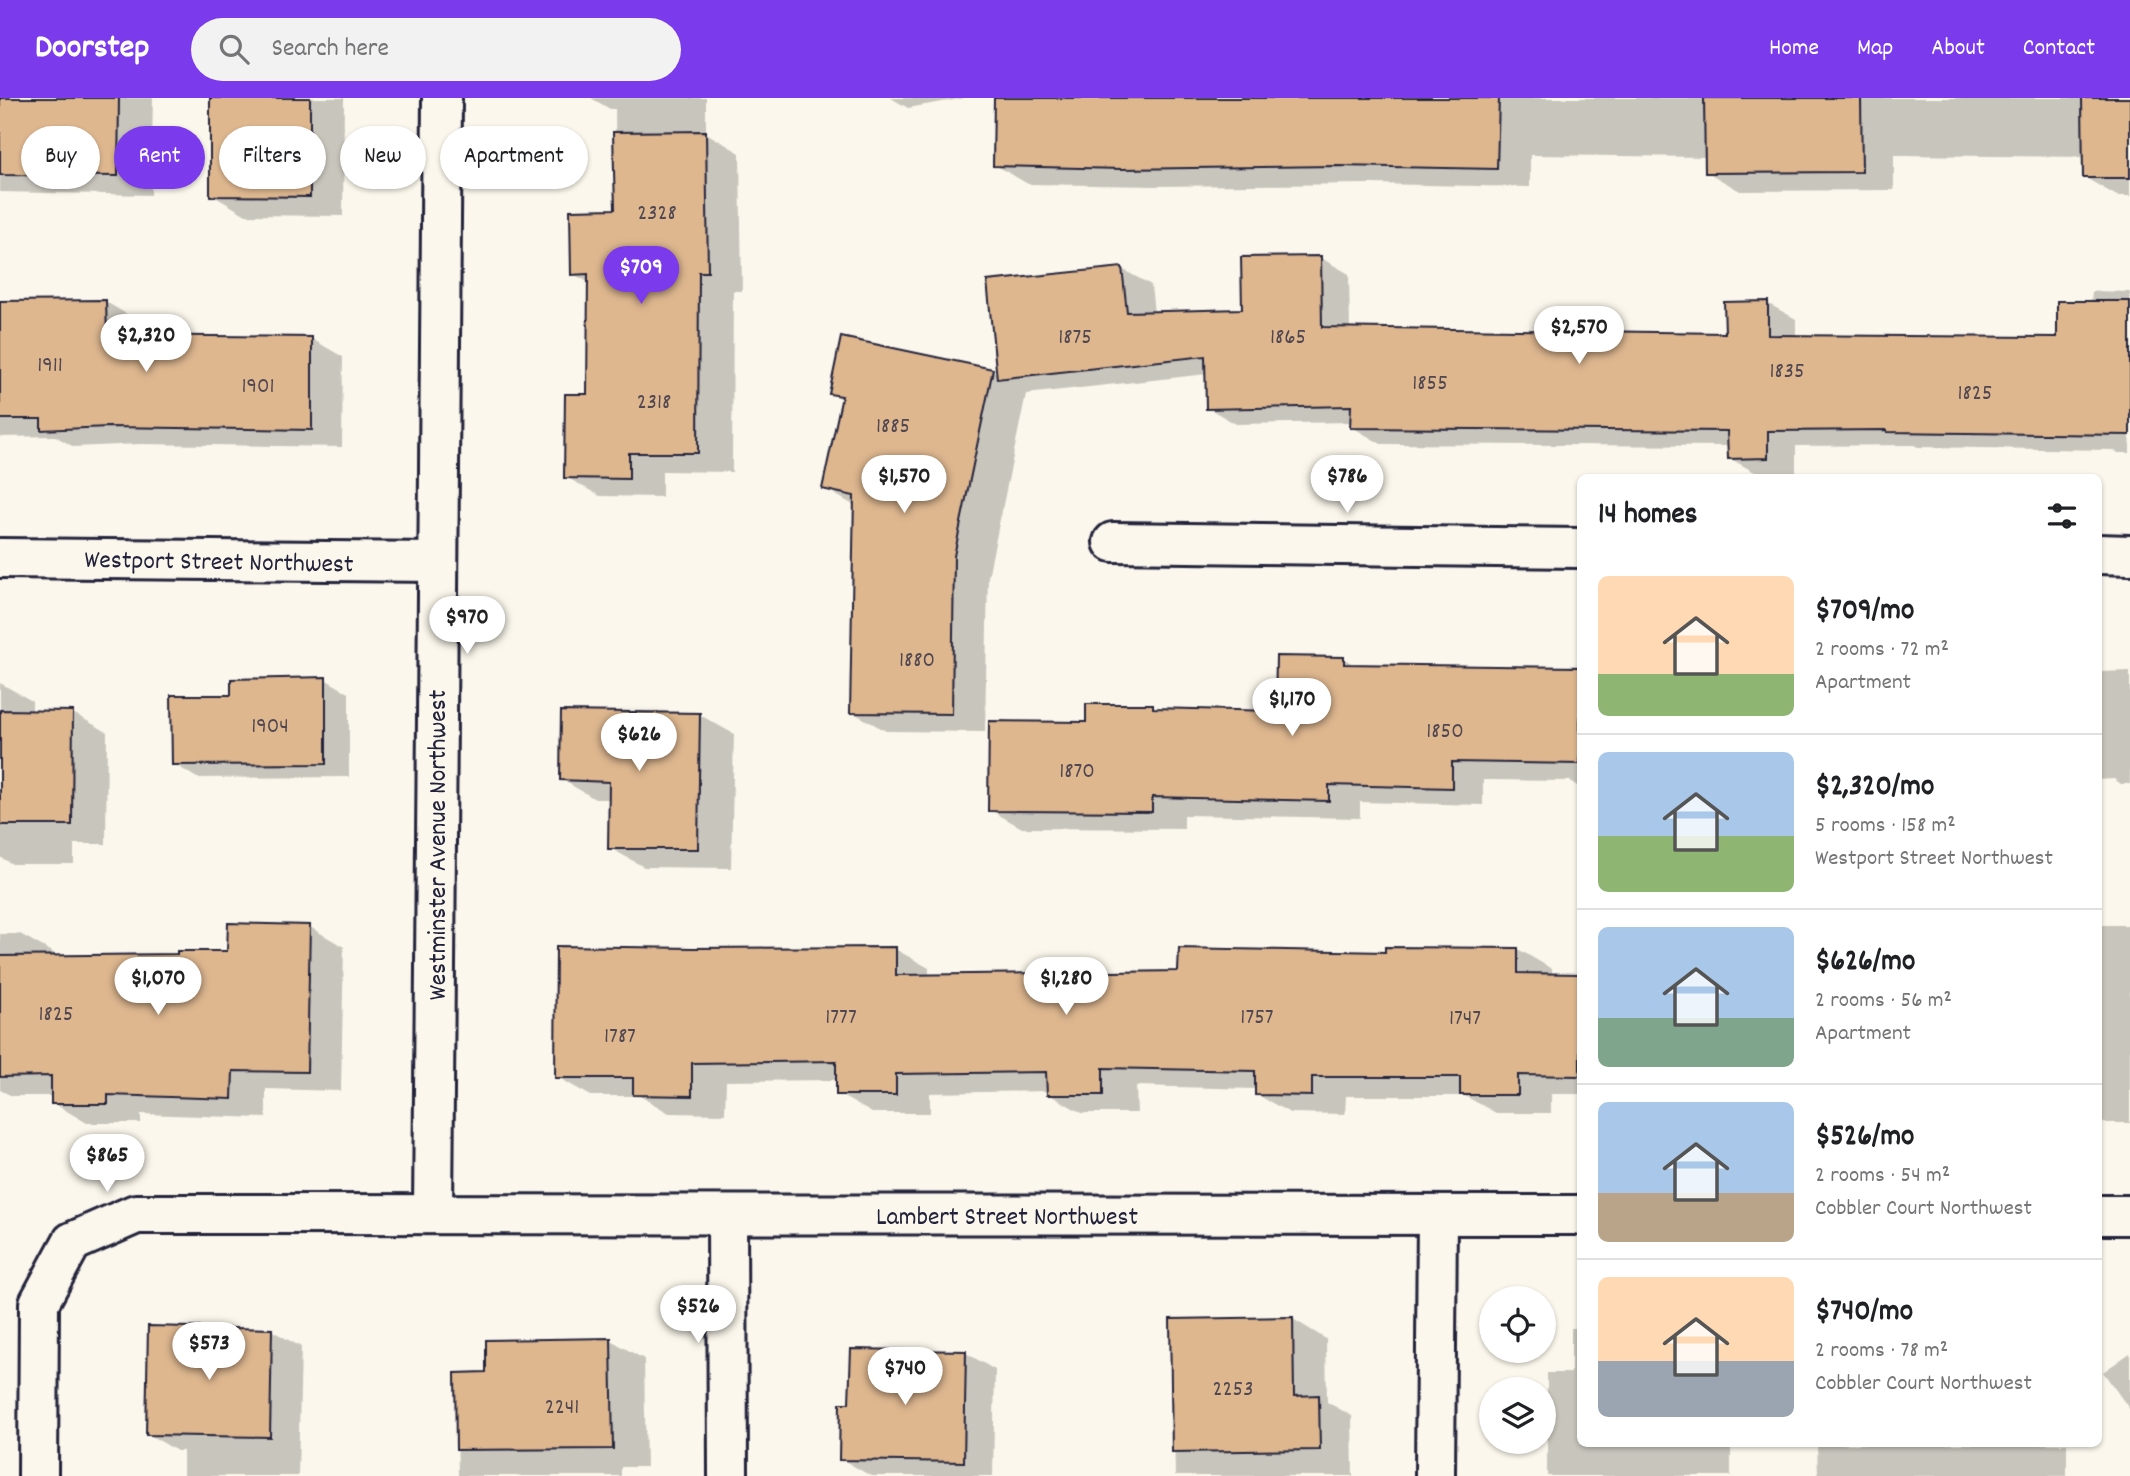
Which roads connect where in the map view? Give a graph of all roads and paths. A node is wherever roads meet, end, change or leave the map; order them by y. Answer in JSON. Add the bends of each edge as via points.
{"nodes":[{"id":1,"x":442,"y":98,"type":"edge"},
{"id":2,"x":1113,"y":542,"type":"dead end"},
{"id":3,"x":1577,"y":548,"type":"edge"},
{"id":4,"x":2102,"y":554,"type":"edge"},
{"id":5,"x":2130,"y":555,"type":"edge"},
{"id":6,"x":0,"y":558,"type":"edge"},
{"id":7,"x":438,"y":562,"type":"junction"},
{"id":8,"x":433,"y":1214,"type":"junction"},
{"id":9,"x":727,"y":1214,"type":"junction"},
{"id":10,"x":1437,"y":1214,"type":"junction"},
{"id":11,"x":1577,"y":1214,"type":"edge"},
{"id":12,"x":2102,"y":1214,"type":"edge"},
{"id":13,"x":2130,"y":1214,"type":"edge"},
{"id":14,"x":38,"y":1476,"type":"edge"},
{"id":15,"x":728,"y":1476,"type":"edge"},
{"id":16,"x":1435,"y":1476,"type":"edge"}],
"edges":[{"from":1,"to":7,"type":"street","name":"Westminster Avenue Northwest"},
{"from":2,"to":3,"type":"street"},
{"from":4,"to":5,"type":"street"},
{"from":6,"to":7,"type":"street","name":"Westport Street Northwest"},
{"from":7,"to":8,"type":"street","name":"Westminster Avenue Northwest"},
{"from":8,"to":9,"type":"street","name":"Lambert Street Northwest"},
{"from":8,"to":14,"type":"street","name":"Lambert Street Northwest","via":[[136,1214],[72,1242],[38,1303]]},
{"from":9,"to":10,"type":"street","name":"Lambert Street Northwest"},
{"from":9,"to":15,"type":"street"},
{"from":10,"to":11,"type":"street","name":"Lambert Street Northwest"},
{"from":10,"to":16,"type":"street"},
{"from":12,"to":13,"type":"street"}]}
